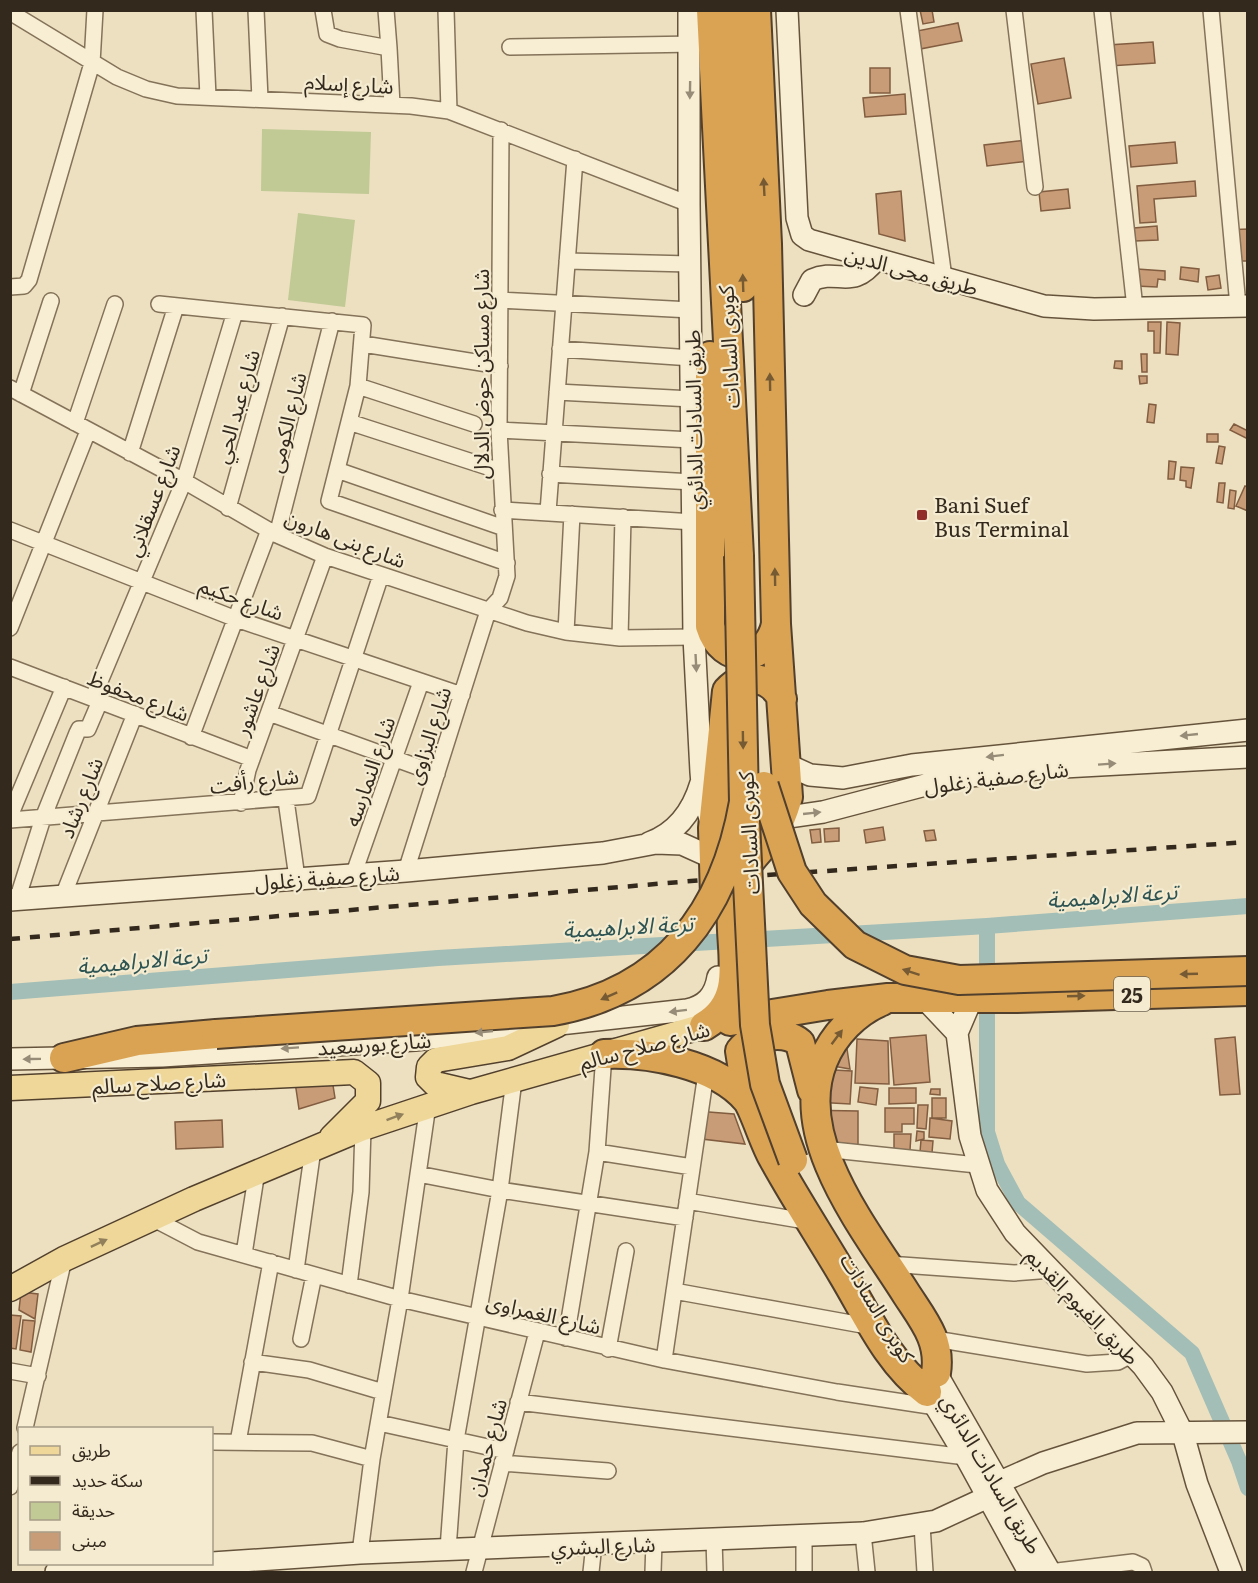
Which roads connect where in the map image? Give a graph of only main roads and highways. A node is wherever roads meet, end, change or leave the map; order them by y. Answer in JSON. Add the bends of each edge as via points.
{"nodes":[{"id":1,"x":711,"y":10,"type":"edge"},
{"id":2,"x":733,"y":10,"type":"edge"},
{"id":3,"x":756,"y":10,"type":"edge"},
{"id":4,"x":730,"y":230,"type":"junction"},
{"id":5,"x":694,"y":522,"type":"road end"},
{"id":6,"x":776,"y":624,"type":"junction"},
{"id":7,"x":702,"y":628,"type":"junction"},
{"id":8,"x":782,"y":699,"type":"junction"},
{"id":9,"x":754,"y":794,"type":"junction"},
{"id":10,"x":724,"y":914,"type":"junction"},
{"id":11,"x":1248,"y":971,"type":"edge"},
{"id":12,"x":1248,"y":991,"type":"edge"},
{"id":13,"x":888,"y":998,"type":"junction"},
{"id":14,"x":556,"y":1025,"type":"road end"},
{"id":15,"x":704,"y":1026,"type":"junction"},
{"id":16,"x":604,"y":1054,"type":"junction"},
{"id":17,"x":64,"y":1058,"type":"road end"},
{"id":18,"x":16,"y":1087,"type":"edge"},
{"id":19,"x":471,"y":1092,"type":"junction"},
{"id":20,"x":748,"y":1101,"type":"junction"},
{"id":21,"x":814,"y":1101,"type":"junction"},
{"id":22,"x":319,"y":1146,"type":"junction"},
{"id":23,"x":808,"y":1154,"type":"junction"},
{"id":24,"x":10,"y":1289,"type":"edge"},
{"id":25,"x":933,"y":1391,"type":"junction"}],
"edges":[{"from":1,"to":4,"type":"highway","name":"طريق السادات الدائري","via":[[702,44]]},
{"from":2,"to":4,"type":"highway"},
{"from":6,"to":3,"type":"highway","one_way":true,"via":[[767,244]]},
{"from":4,"to":7,"type":"highway","via":[[710,320]]},
{"from":4,"to":9,"type":"highway","name":"كوبرى السادات","via":[[747,554]]},
{"from":5,"to":7,"type":"highway"},
{"from":6,"to":7,"type":"highway","via":[[770,641],[762,649],[741,655],[721,647]]},
{"from":6,"to":8,"type":"highway"},
{"from":8,"to":10,"type":"highway","via":[[788,765],[788,797],[783,816],[738,878]]},
{"from":8,"to":10,"type":"highway","via":[[773,687],[759,679],[745,680],[727,691],[713,828],[713,858]]},
{"from":11,"to":9,"type":"highway","name":"كوبرى السادات","one_way":true,"bridge":true,"via":[[959,980],[905,970],[855,945],[813,904],[792,872]]},
{"from":9,"to":17,"type":"highway","one_way":true,"bridge":true,"via":[[707,910],[661,964],[621,990],[553,1011],[136,1041]]},
{"from":9,"to":23,"type":"highway","name":"كوبرى السادات","bridge":true,"via":[[774,1039],[786,1096]]},
{"from":10,"to":15,"type":"highway","via":[[726,976],[734,986],[727,1006]]},
{"from":13,"to":12,"type":"highway","name":"شارع صلاح سالم","number":"25","one_way":true},
{"from":13,"to":15,"type":"highway","name":"شارع صلاح سالم"},
{"from":21,"to":13,"type":"highway","one_way":true,"via":[[820,1067],[836,1037],[858,1015]]},
{"from":14,"to":19,"type":"main road","via":[[508,1048],[436,1060],[429,1067],[428,1077],[435,1084]]},
{"from":15,"to":16,"type":"main road","name":"شارع صلاح سالم"},
{"from":16,"to":19,"type":"main road","name":"شارع صلاح سالم"},
{"from":16,"to":20,"type":"highway","via":[[646,1055],[687,1065]]},
{"from":18,"to":22,"type":"main road","name":"شارع صلاح سالم","via":[[354,1071],[368,1083],[368,1101]]},
{"from":22,"to":19,"type":"main road","name":"شارع صلاح سالم","one_way":true},
{"from":20,"to":21,"type":"highway","via":[[740,1052],[750,1042],[779,1034],[794,1038],[804,1049]]},
{"from":20,"to":25,"type":"highway","via":[[768,1150],[873,1327],[907,1375]]},
{"from":21,"to":23,"type":"highway"},
{"from":24,"to":22,"type":"main road","name":"شارع صلاح سالم","one_way":true,"via":[[152,1218]]},
{"from":23,"to":25,"type":"highway","name":"كوبرى السادات"},
{"from":23,"to":25,"type":"highway","via":[[848,1198],[935,1340]]}]}
